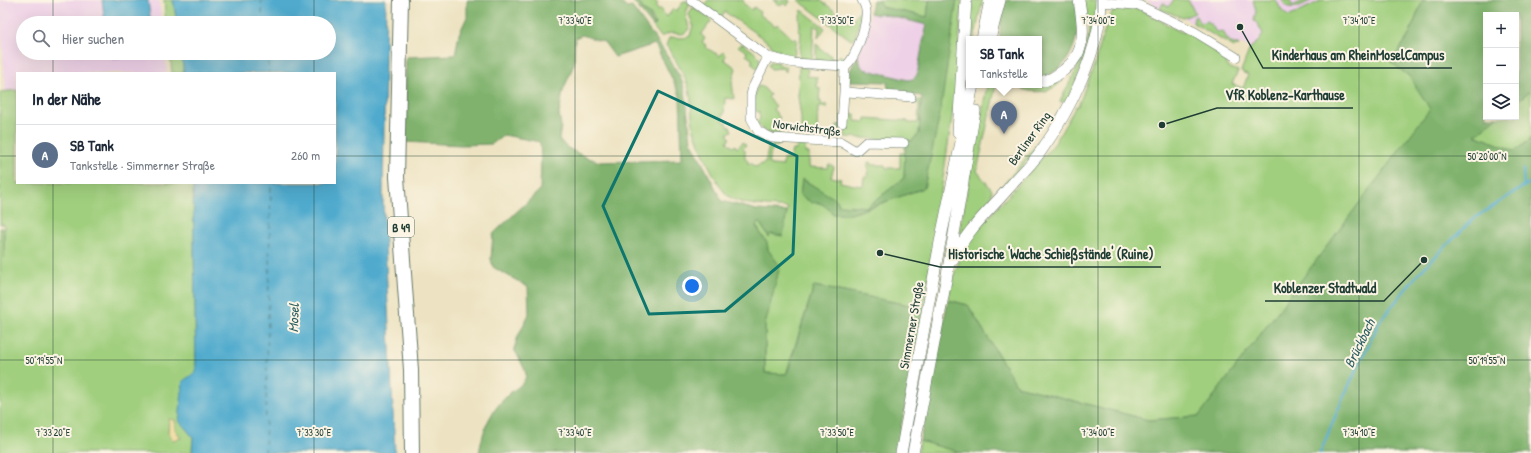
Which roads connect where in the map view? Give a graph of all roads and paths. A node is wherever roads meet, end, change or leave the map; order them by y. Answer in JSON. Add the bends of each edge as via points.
{"nodes":[{"id":1,"x":401,"y":0,"type":"edge"},
{"id":2,"x":691,"y":0,"type":"edge"},
{"id":3,"x":862,"y":0,"type":"edge"},
{"id":4,"x":966,"y":0,"type":"edge"},
{"id":5,"x":990,"y":0,"type":"edge"},
{"id":6,"x":1000,"y":0,"type":"edge"},
{"id":7,"x":1079,"y":0,"type":"edge"},
{"id":8,"x":1128,"y":0,"type":"edge"},
{"id":9,"x":1100,"y":1,"type":"edge"},
{"id":10,"x":1141,"y":6,"type":"junction"},
{"id":11,"x":993,"y":24,"type":"junction"},
{"id":12,"x":983,"y":36,"type":"edge"},
{"id":13,"x":991,"y":36,"type":"edge"},
{"id":14,"x":994,"y":36,"type":"edge"},
{"id":15,"x":768,"y":57,"type":"junction"},
{"id":16,"x":1236,"y":57,"type":"dead end"},
{"id":17,"x":845,"y":66,"type":"junction"},
{"id":18,"x":1042,"y":81,"type":"edge"},
{"id":19,"x":972,"y":88,"type":"edge"},
{"id":20,"x":979,"y":88,"type":"edge"},
{"id":21,"x":844,"y":92,"type":"junction"},
{"id":22,"x":912,"y":97,"type":"dead end"},
{"id":23,"x":842,"y":123,"type":"dead end"},
{"id":24,"x":904,"y":143,"type":"dead end"},
{"id":25,"x":956,"y":160,"type":"junction"},
{"id":26,"x":947,"y":275,"type":"junction"},
{"id":27,"x":412,"y":453,"type":"edge"},
{"id":28,"x":901,"y":453,"type":"edge"},
{"id":29,"x":912,"y":453,"type":"edge"}],
"edges":[{"from":1,"to":27,"type":"main road","number":"B 49","via":[[398,177],[411,370]]},
{"from":2,"to":15,"type":"street"},
{"from":3,"to":17,"type":"street","via":[[866,6],[866,16],[858,47],[849,64]]},
{"from":4,"to":25,"type":"street"},
{"from":5,"to":12,"type":"street"},
{"from":6,"to":11,"type":"street"},
{"from":7,"to":18,"type":"street","via":[[1082,40],[1077,55],[1058,75]]},
{"from":8,"to":10,"type":"street"},
{"from":9,"to":10,"type":"street"},
{"from":9,"to":26,"type":"street","name":"Berliner Ring","via":[[1098,28],[1071,103],[1040,152],[968,233]]},
{"from":10,"to":16,"type":"street","via":[[1195,32]]},
{"from":11,"to":13,"type":"street"},
{"from":11,"to":14,"type":"street"},
{"from":15,"to":17,"type":"street","via":[[794,64]]},
{"from":15,"to":24,"type":"street","name":"Norwichstraße","via":[[751,98],[752,123],[760,133],[772,138],[841,142],[856,151],[866,142]]},
{"from":17,"to":21,"type":"street"},
{"from":19,"to":25,"type":"street","name":"Simmerner Straße"},
{"from":20,"to":26,"type":"street","name":"Simmerner Straße"},
{"from":21,"to":22,"type":"street"},
{"from":21,"to":23,"type":"street"},
{"from":25,"to":28,"type":"street","name":"Simmerner Straße"},
{"from":26,"to":29,"type":"street","name":"Simmerner Straße"}]}
